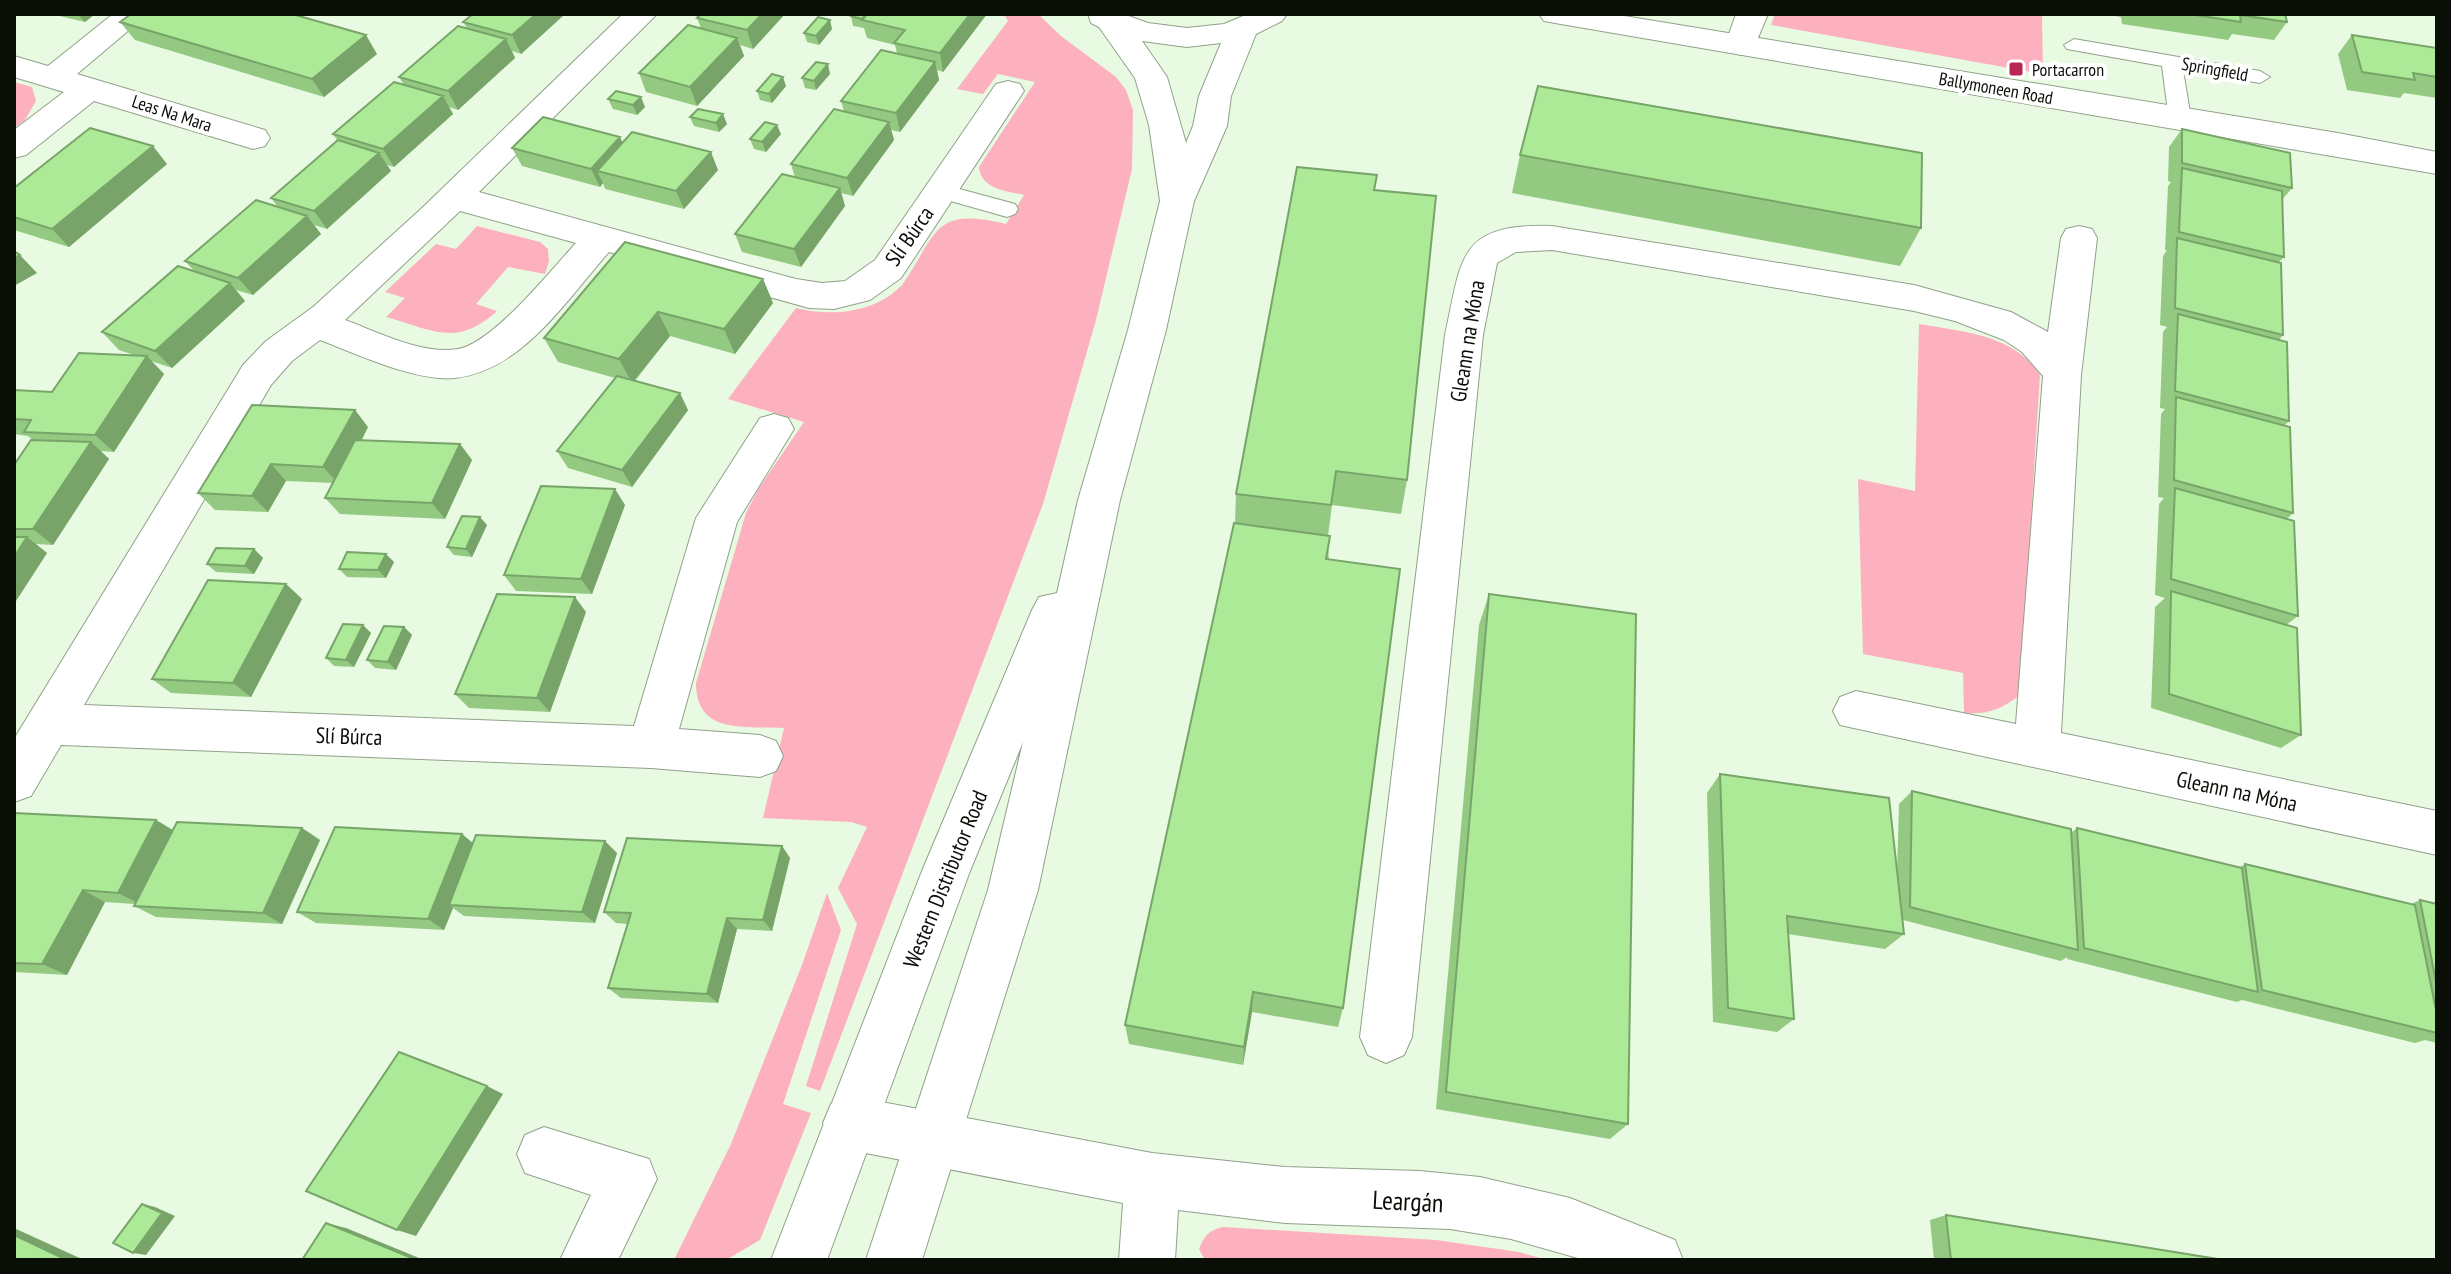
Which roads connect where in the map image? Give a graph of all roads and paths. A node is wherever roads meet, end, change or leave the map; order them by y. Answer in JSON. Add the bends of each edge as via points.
{"nodes":[{"id":1,"x":132,"y":14,"type":"edge"},
{"id":2,"x":641,"y":14,"type":"edge"},
{"id":3,"x":1297,"y":14,"type":"edge"},
{"id":4,"x":1555,"y":14,"type":"edge"},
{"id":5,"x":1752,"y":14,"type":"edge"},
{"id":6,"x":1105,"y":17,"type":"edge"},
{"id":7,"x":1260,"y":20,"type":"edge"},
{"id":8,"x":1741,"y":45,"type":"junction"},
{"id":9,"x":2074,"y":45,"type":"dead end"},
{"id":10,"x":2171,"y":61,"type":"junction"},
{"id":11,"x":14,"y":66,"type":"edge"},
{"id":12,"x":54,"y":77,"type":"junction"},
{"id":13,"x":2260,"y":77,"type":"dead end"},
{"id":14,"x":91,"y":87,"type":"junction"},
{"id":15,"x":1008,"y":91,"type":"dead end"},
{"id":16,"x":2180,"y":119,"type":"junction"},
{"id":17,"x":253,"y":138,"type":"dead end"},
{"id":18,"x":14,"y":147,"type":"edge"},
{"id":19,"x":2437,"y":163,"type":"edge"},
{"id":20,"x":941,"y":191,"type":"junction"},
{"id":21,"x":454,"y":197,"type":"junction"},
{"id":22,"x":1177,"y":201,"type":"junction"},
{"id":23,"x":1007,"y":209,"type":"dead end"},
{"id":24,"x":2079,"y":238,"type":"dead end"},
{"id":25,"x":600,"y":239,"type":"junction"},
{"id":26,"x":315,"y":324,"type":"junction"},
{"id":27,"x":2062,"y":375,"type":"junction"},
{"id":28,"x":774,"y":429,"type":"dead end"},
{"id":29,"x":1099,"y":500,"type":"junction"},
{"id":30,"x":1856,"y":711,"type":"dead end"},
{"id":31,"x":47,"y":724,"type":"junction"},
{"id":32,"x":651,"y":747,"type":"junction"},
{"id":33,"x":2037,"y":749,"type":"junction"},
{"id":34,"x":760,"y":756,"type":"dead end"},
{"id":35,"x":14,"y":781,"type":"edge"},
{"id":36,"x":2437,"y":833,"type":"edge"},
{"id":37,"x":1386,"y":1037,"type":"dead end"},
{"id":38,"x":850,"y":1123,"type":"junction"},
{"id":39,"x":932,"y":1138,"type":"junction"},
{"id":40,"x":544,"y":1154,"type":"dead end"},
{"id":41,"x":1152,"y":1181,"type":"junction"},
{"id":42,"x":588,"y":1260,"type":"edge"},
{"id":43,"x":799,"y":1260,"type":"edge"},
{"id":44,"x":894,"y":1260,"type":"edge"},
{"id":45,"x":1147,"y":1260,"type":"edge"},
{"id":46,"x":1655,"y":1260,"type":"edge"}],
"edges":[{"from":1,"to":12,"type":"street"},
{"from":2,"to":21,"type":"street"},
{"from":3,"to":7,"type":"street"},
{"from":4,"to":8,"type":"street","name":"Ballymoneen Road"},
{"from":5,"to":8,"type":"street"},
{"from":6,"to":7,"type":"street","via":[[1133,30],[1171,36],[1203,36]]},
{"from":6,"to":22,"type":"street","name":"Western Distributor Road","via":[[1151,77],[1166,125]]},
{"from":7,"to":22,"type":"street","name":"Western Distributor Road","via":[[1215,96],[1210,126]]},
{"from":8,"to":16,"type":"street","name":"Ballymoneen Road"},
{"from":9,"to":10,"type":"lane","name":"Springfield"},
{"from":10,"to":13,"type":"lane","name":"Springfield"},
{"from":10,"to":16,"type":"lane","name":"Springfield"},
{"from":11,"to":12,"type":"street","name":"Leas Na Mara"},
{"from":12,"to":14,"type":"street","name":"Leas Na Mara"},
{"from":14,"to":17,"type":"street","name":"Leas Na Mara"},
{"from":14,"to":18,"type":"street"},
{"from":15,"to":20,"type":"street","name":"Slí Búrca"},
{"from":16,"to":19,"type":"street","name":"Ballymoneen Road"},
{"from":20,"to":23,"type":"lane","name":"Slí Búrca"},
{"from":20,"to":25,"type":"street","name":"Slí Búrca","via":[[882,275],[839,296],[818,297]]},
{"from":21,"to":25,"type":"street","name":"Slí Búrca"},
{"from":21,"to":26,"type":"street"},
{"from":22,"to":29,"type":"street","name":"Western Distributor Road"},
{"from":24,"to":27,"type":"street"},
{"from":25,"to":26,"type":"street","via":[[510,336],[475,361],[433,362]]},
{"from":26,"to":31,"type":"street","via":[[279,351],[249,385]]},
{"from":27,"to":33,"type":"street"},
{"from":27,"to":37,"type":"street","name":"Gleann na Móna","via":[[2054,359],[2017,331],[1914,298],[1552,238],[1517,239],[1489,249],[1480,258],[1464,335]]},
{"from":28,"to":32,"type":"street","via":[[717,518]]},
{"from":29,"to":38,"type":"street","name":"Western Distributor Road","via":[[946,871]]},
{"from":29,"to":39,"type":"street","name":"Western Distributor Road","via":[[1013,890]]},
{"from":30,"to":33,"type":"street","name":"Gleann na Móna"},
{"from":31,"to":32,"type":"street","name":"Slí Búrca"},
{"from":31,"to":35,"type":"street"},
{"from":32,"to":34,"type":"street","name":"Slí Búrca"},
{"from":33,"to":36,"type":"street","name":"Gleann na Móna"},
{"from":38,"to":39,"type":"street","name":"Leargán"},
{"from":38,"to":43,"type":"street","name":"Western Distributor Road"},
{"from":39,"to":41,"type":"street","name":"Leargán"},
{"from":39,"to":44,"type":"street","name":"Western Distributor Road"},
{"from":40,"to":42,"type":"street","via":[[629,1179]]},
{"from":41,"to":45,"type":"street"},
{"from":41,"to":46,"type":"street","name":"Leargán","via":[[1300,1196],[1467,1204],[1550,1221]]}]}
